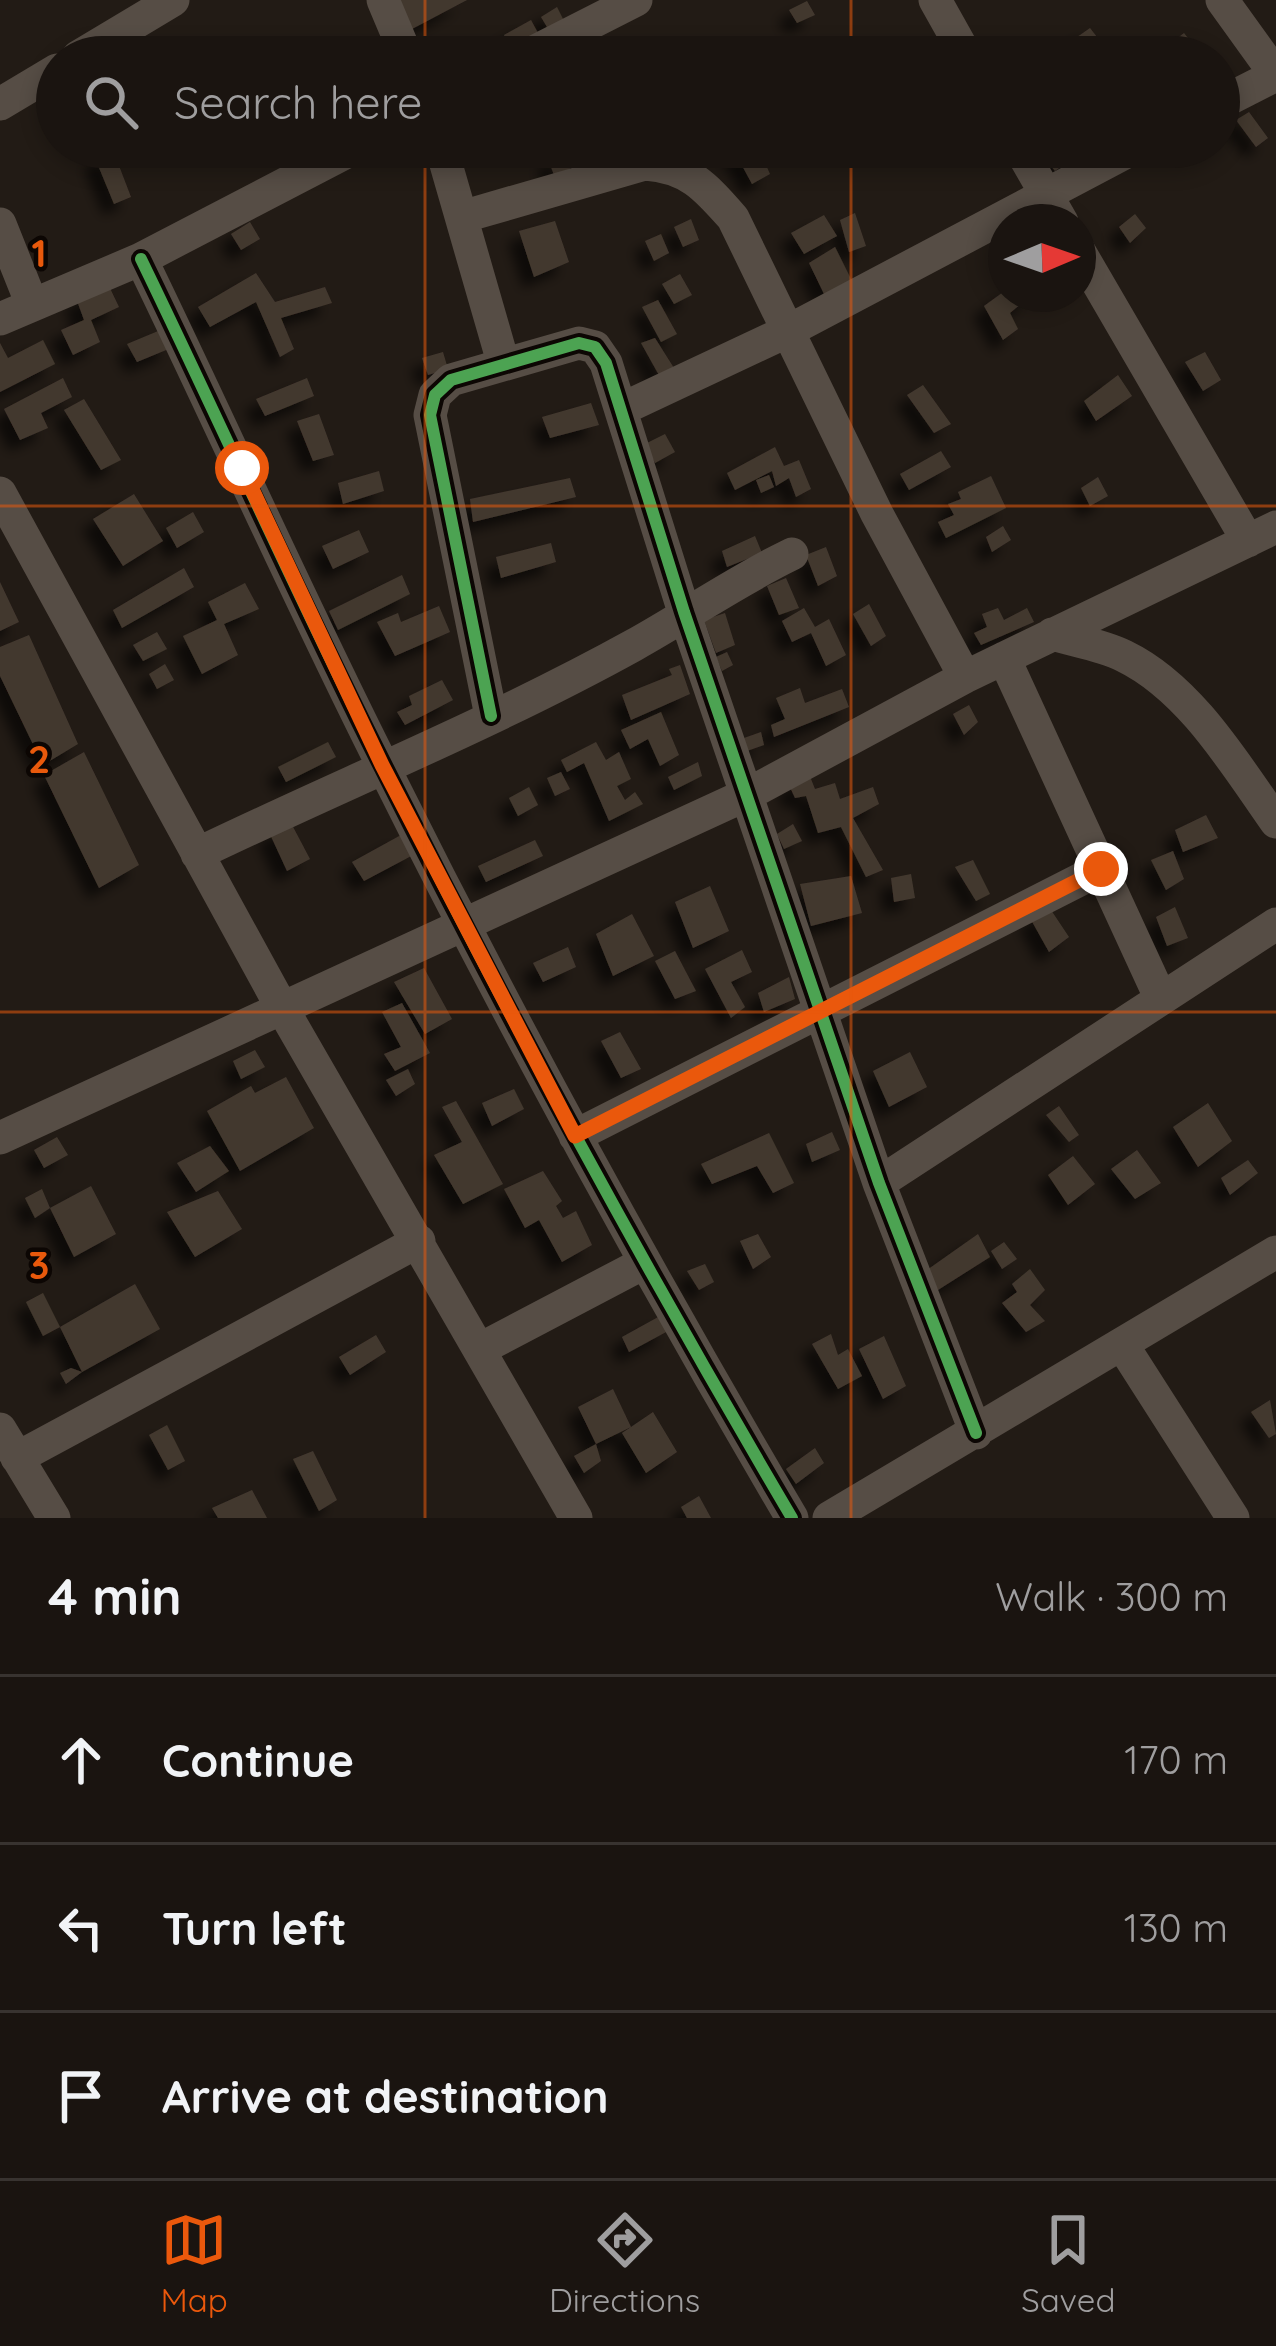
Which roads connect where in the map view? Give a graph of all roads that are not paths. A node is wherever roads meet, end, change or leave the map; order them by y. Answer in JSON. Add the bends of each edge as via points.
{"nodes":[{"id":1,"x":172,"y":0,"type":"edge"},
{"id":2,"x":383,"y":0,"type":"edge"},
{"id":3,"x":636,"y":0,"type":"edge"},
{"id":4,"x":935,"y":0,"type":"edge"},
{"id":5,"x":1222,"y":0,"type":"edge"},
{"id":6,"x":113,"y":36,"type":"edge"},
{"id":7,"x":398,"y":36,"type":"edge"},
{"id":8,"x":565,"y":36,"type":"edge"},
{"id":9,"x":955,"y":36,"type":"edge"},
{"id":10,"x":1276,"y":75,"type":"edge"},
{"id":11,"x":36,"y":83,"type":"edge"},
{"id":12,"x":1240,"y":93,"type":"edge"},
{"id":13,"x":0,"y":104,"type":"edge"},
{"id":14,"x":316,"y":168,"type":"edge"},
{"id":15,"x":448,"y":168,"type":"edge"},
{"id":16,"x":631,"y":168,"type":"edge"},
{"id":17,"x":676,"y":168,"type":"edge"},
{"id":18,"x":1031,"y":168,"type":"edge"},
{"id":19,"x":1108,"y":168,"type":"edge"},
{"id":20,"x":1052,"y":204,"type":"edge"},
{"id":21,"x":1059,"y":204,"type":"edge"},
{"id":22,"x":465,"y":216,"type":"junction"},
{"id":23,"x":0,"y":224,"type":"edge"},
{"id":24,"x":988,"y":239,"type":"edge"},
{"id":25,"x":141,"y":259,"type":"junction"},
{"id":26,"x":1096,"y":278,"type":"edge"},
{"id":27,"x":32,"y":302,"type":"junction"},
{"id":28,"x":0,"y":319,"type":"edge"},
{"id":29,"x":788,"y":331,"type":"junction"},
{"id":30,"x":503,"y":362,"type":"junction"},
{"id":31,"x":622,"y":409,"type":"junction"},
{"id":32,"x":0,"y":493,"type":"edge"},
{"id":33,"x":1262,"y":534,"type":"edge"},
{"id":34,"x":792,"y":554,"type":"dead end"},
{"id":35,"x":684,"y":612,"type":"junction"},
{"id":36,"x":1052,"y":634,"type":"junction"},
{"id":37,"x":1004,"y":658,"type":"junction"},
{"id":38,"x":965,"y":677,"type":"junction"},
{"id":39,"x":491,"y":716,"type":"junction"},
{"id":40,"x":382,"y":765,"type":"junction"},
{"id":41,"x":750,"y":793,"type":"junction"},
{"id":42,"x":1276,"y":822,"type":"edge"},
{"id":43,"x":196,"y":854,"type":"junction"},
{"id":44,"x":1101,"y":869,"type":"junction"},
{"id":45,"x":1276,"y":924,"type":"edge"},
{"id":46,"x":466,"y":927,"type":"junction"},
{"id":47,"x":1161,"y":999,"type":"junction"},
{"id":48,"x":282,"y":1008,"type":"junction"},
{"id":49,"x":822,"y":1013,"type":"junction"},
{"id":50,"x":575,"y":1136,"type":"junction"},
{"id":51,"x":0,"y":1138,"type":"edge"},
{"id":52,"x":879,"y":1183,"type":"junction"},
{"id":53,"x":419,"y":1241,"type":"junction"},
{"id":54,"x":1276,"y":1252,"type":"edge"},
{"id":55,"x":642,"y":1264,"type":"junction"},
{"id":56,"x":1124,"y":1346,"type":"junction"},
{"id":57,"x":482,"y":1348,"type":"junction"},
{"id":58,"x":976,"y":1433,"type":"junction"},
{"id":59,"x":9,"y":1443,"type":"edge"},
{"id":60,"x":565,"y":1514,"type":"edge"},
{"id":61,"x":54,"y":1518,"type":"edge"},
{"id":62,"x":792,"y":1518,"type":"edge"},
{"id":63,"x":829,"y":1518,"type":"edge"},
{"id":64,"x":1234,"y":1518,"type":"edge"}],
"edges":[{"from":1,"to":6,"type":"street"},
{"from":2,"to":7,"type":"street"},
{"from":3,"to":8,"type":"street"},
{"from":4,"to":9,"type":"street"},
{"from":5,"to":10,"type":"street"},
{"from":10,"to":12,"type":"street"},
{"from":11,"to":13,"type":"street"},
{"from":14,"to":25,"type":"street"},
{"from":15,"to":22,"type":"street"},
{"from":16,"to":22,"type":"street"},
{"from":17,"to":29,"type":"street","via":[[700,180],[733,218]]},
{"from":18,"to":20,"type":"street"},
{"from":19,"to":21,"type":"street"},
{"from":22,"to":30,"type":"street"},
{"from":23,"to":27,"type":"street"},
{"from":24,"to":29,"type":"street"},
{"from":25,"to":27,"type":"street"},
{"from":25,"to":40,"type":"street"},
{"from":26,"to":33,"type":"street"},
{"from":27,"to":28,"type":"street"},
{"from":29,"to":31,"type":"street"},
{"from":29,"to":38,"type":"street"},
{"from":30,"to":31,"type":"street","via":[[558,345],[595,347]]},
{"from":30,"to":39,"type":"street","via":[[451,380],[435,394],[430,415]]},
{"from":31,"to":35,"type":"street"},
{"from":32,"to":43,"type":"street"},
{"from":33,"to":36,"type":"street"},
{"from":34,"to":35,"type":"street"},
{"from":35,"to":39,"type":"street"},
{"from":35,"to":41,"type":"street"},
{"from":36,"to":37,"type":"street"},
{"from":36,"to":42,"type":"street","via":[[1122,655],[1163,680]]},
{"from":37,"to":38,"type":"street"},
{"from":37,"to":44,"type":"street"},
{"from":38,"to":41,"type":"street"},
{"from":39,"to":40,"type":"street"},
{"from":40,"to":43,"type":"street"},
{"from":40,"to":46,"type":"street"},
{"from":41,"to":46,"type":"street"},
{"from":41,"to":49,"type":"street"},
{"from":43,"to":48,"type":"street"},
{"from":44,"to":47,"type":"street"},
{"from":44,"to":49,"type":"street"},
{"from":45,"to":47,"type":"street"},
{"from":46,"to":48,"type":"street"},
{"from":46,"to":50,"type":"street"},
{"from":47,"to":52,"type":"street"},
{"from":48,"to":51,"type":"street"},
{"from":48,"to":53,"type":"street"},
{"from":49,"to":50,"type":"street"},
{"from":49,"to":52,"type":"street"},
{"from":50,"to":55,"type":"street"},
{"from":52,"to":58,"type":"street"},
{"from":53,"to":57,"type":"street"},
{"from":53,"to":59,"type":"street"},
{"from":54,"to":56,"type":"street"},
{"from":55,"to":57,"type":"street"},
{"from":55,"to":62,"type":"street"},
{"from":56,"to":58,"type":"street"},
{"from":56,"to":64,"type":"street"},
{"from":57,"to":60,"type":"street"},
{"from":58,"to":63,"type":"street"},
{"from":59,"to":61,"type":"street"}]}
